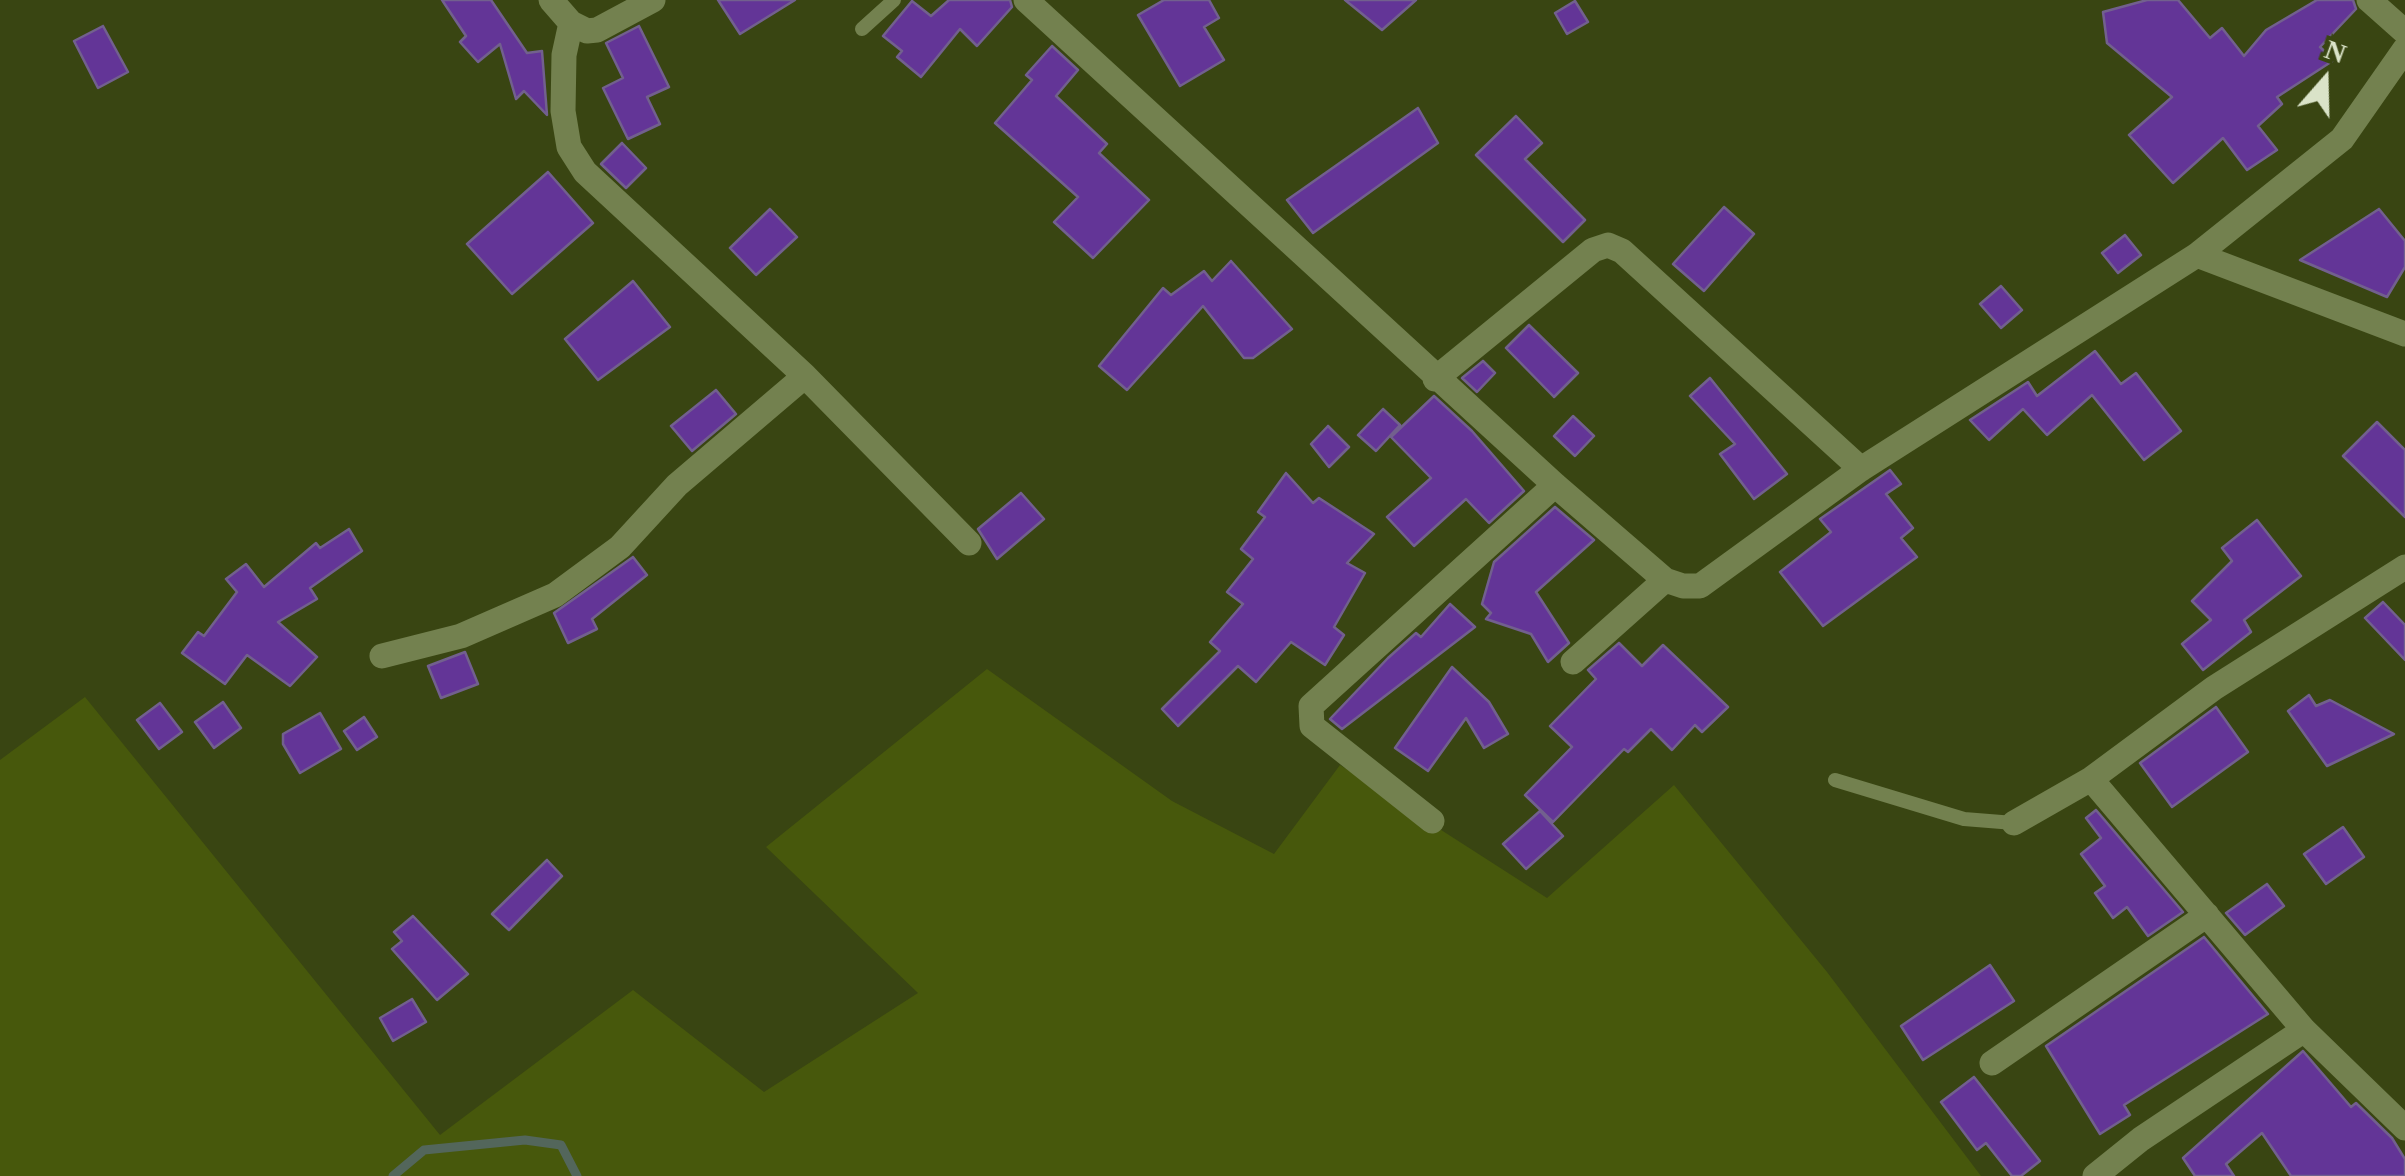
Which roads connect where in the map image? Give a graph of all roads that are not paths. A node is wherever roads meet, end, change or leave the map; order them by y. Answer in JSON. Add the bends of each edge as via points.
{"nodes":[{"id":1,"x":551,"y":0,"type":"edge"},
{"id":2,"x":654,"y":0,"type":"edge"},
{"id":3,"x":894,"y":0,"type":"edge"},
{"id":4,"x":1026,"y":0,"type":"edge"},
{"id":5,"x":2370,"y":0,"type":"edge"},
{"id":6,"x":571,"y":23,"type":"junction"},
{"id":7,"x":862,"y":29,"type":"dead end"},
{"id":8,"x":2405,"y":32,"type":"edge"},
{"id":9,"x":2405,"y":48,"type":"edge"},
{"id":10,"x":2197,"y":256,"type":"junction"},
{"id":11,"x":2405,"y":334,"type":"edge"},
{"id":12,"x":806,"y":376,"type":"junction"},
{"id":13,"x":1436,"y":378,"type":"junction"},
{"id":14,"x":1861,"y":469,"type":"junction"},
{"id":15,"x":1555,"y":486,"type":"junction"},
{"id":16,"x":970,"y":543,"type":"dead end"},
{"id":17,"x":2405,"y":567,"type":"edge"},
{"id":18,"x":1664,"y":580,"type":"junction"},
{"id":19,"x":382,"y":656,"type":"dead end"},
{"id":20,"x":1573,"y":662,"type":"dead end"},
{"id":21,"x":2091,"y":779,"type":"junction"},
{"id":22,"x":1835,"y":780,"type":"dead end"},
{"id":23,"x":1432,"y":821,"type":"dead end"},
{"id":24,"x":2014,"y":824,"type":"joint"},
{"id":25,"x":2206,"y":915,"type":"junction"},
{"id":26,"x":2304,"y":1030,"type":"junction"},
{"id":27,"x":1992,"y":1062,"type":"dead end"},
{"id":28,"x":2405,"y":1128,"type":"edge"},
{"id":29,"x":2095,"y":1176,"type":"edge"}],
"edges":[{"from":1,"to":6,"type":"street"},
{"from":2,"to":6,"type":"street","via":[[597,30]]},
{"from":3,"to":7,"type":"lane"},
{"from":4,"to":13,"type":"street"},
{"from":5,"to":8,"type":"street"},
{"from":6,"to":12,"type":"street","via":[[564,111],[569,147],[584,172]]},
{"from":9,"to":10,"type":"street","via":[[2342,139]]},
{"from":10,"to":11,"type":"street"},
{"from":10,"to":14,"type":"street"},
{"from":12,"to":16,"type":"street"},
{"from":12,"to":19,"type":"street","via":[[677,485],[620,547],[555,595],[462,636]]},
{"from":13,"to":14,"type":"street","via":[[1592,250],[1608,245]]},
{"from":13,"to":15,"type":"street"},
{"from":14,"to":18,"type":"street","via":[[1700,586]]},
{"from":15,"to":18,"type":"street"},
{"from":15,"to":23,"type":"street","via":[[1311,706],[1312,726]]},
{"from":17,"to":21,"type":"street","via":[[2214,688]]},
{"from":18,"to":20,"type":"street"},
{"from":21,"to":24,"type":"street"},
{"from":21,"to":25,"type":"street"},
{"from":22,"to":24,"type":"lane","via":[[1964,819]]},
{"from":25,"to":26,"type":"street"},
{"from":25,"to":27,"type":"street"},
{"from":26,"to":28,"type":"street"},
{"from":26,"to":29,"type":"street"}]}
